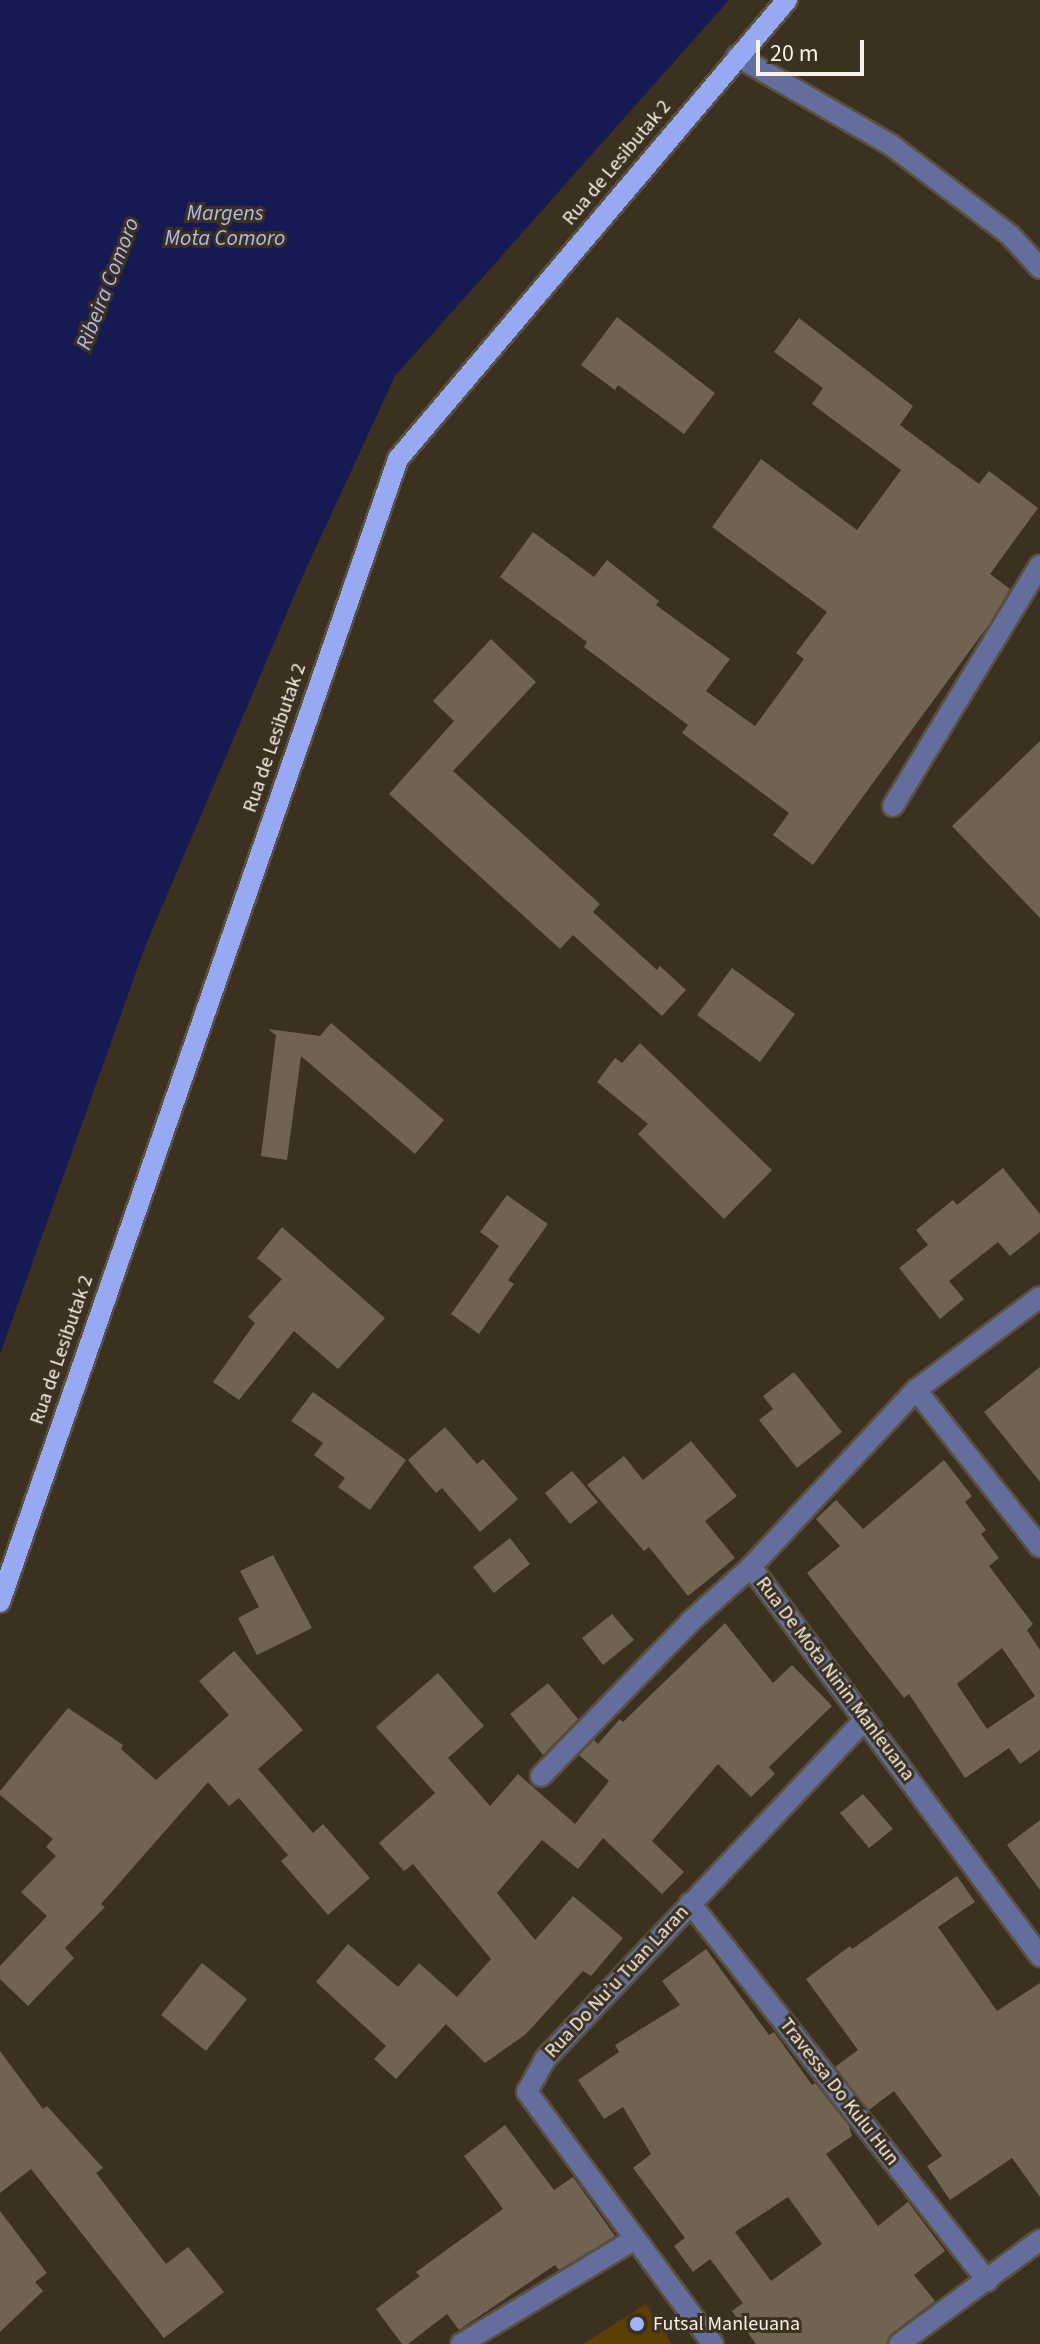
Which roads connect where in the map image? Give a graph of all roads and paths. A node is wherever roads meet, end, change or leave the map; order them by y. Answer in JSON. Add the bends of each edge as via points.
{"nodes":[{"id":1,"x":787,"y":0,"type":"edge"},
{"id":2,"x":737,"y":56,"type":"junction"},
{"id":3,"x":1040,"y":268,"type":"edge"},
{"id":4,"x":1040,"y":565,"type":"edge"},
{"id":5,"x":893,"y":806,"type":"dead end"},
{"id":6,"x":1040,"y":1297,"type":"edge"},
{"id":7,"x":916,"y":1390,"type":"junction"},
{"id":8,"x":1040,"y":1547,"type":"edge"},
{"id":9,"x":751,"y":1567,"type":"junction"},
{"id":10,"x":0,"y":1602,"type":"edge"},
{"id":11,"x":865,"y":1720,"type":"junction"},
{"id":12,"x":541,"y":1776,"type":"dead end"},
{"id":13,"x":690,"y":1903,"type":"junction"},
{"id":14,"x":1037,"y":1945,"type":"edge"},
{"id":15,"x":635,"y":2239,"type":"junction"},
{"id":16,"x":1040,"y":2240,"type":"edge"},
{"id":17,"x":987,"y":2281,"type":"junction"},
{"id":18,"x":461,"y":2344,"type":"edge"},
{"id":19,"x":713,"y":2344,"type":"edge"},
{"id":20,"x":899,"y":2344,"type":"edge"}],
"edges":[{"from":1,"to":2,"type":"main road","name":"Rua de Lesibutak 2"},
{"from":2,"to":3,"type":"street","via":[[891,145],[1010,235]]},
{"from":2,"to":10,"type":"main road","name":"Rua de Lesibutak 2","via":[[398,459]]},
{"from":4,"to":5,"type":"street"},
{"from":6,"to":7,"type":"street","name":"Rua De Mota Ninin Manleuana"},
{"from":7,"to":8,"type":"street"},
{"from":7,"to":9,"type":"street","name":"Rua De Mota Ninin Manleuana"},
{"from":9,"to":11,"type":"street","name":"Rua De Mota Ninin Manleuana"},
{"from":9,"to":12,"type":"street","via":[[690,1622]]},
{"from":11,"to":13,"type":"street","name":"Rua Do Nu’u Tuan Laran"},
{"from":11,"to":14,"type":"street","name":"Rua De Mota Ninin Manleuana"},
{"from":13,"to":15,"type":"street","name":"Rua Do Nu’u Tuan Laran","via":[[545,2059],[527,2092]]},
{"from":13,"to":17,"type":"street","name":"Travessa Do Kulu Hun"},
{"from":15,"to":18,"type":"street"},
{"from":15,"to":19,"type":"street","name":"Rua Do Nu’u Tuan Laran"},
{"from":16,"to":17,"type":"street"},
{"from":17,"to":20,"type":"street"}]}
